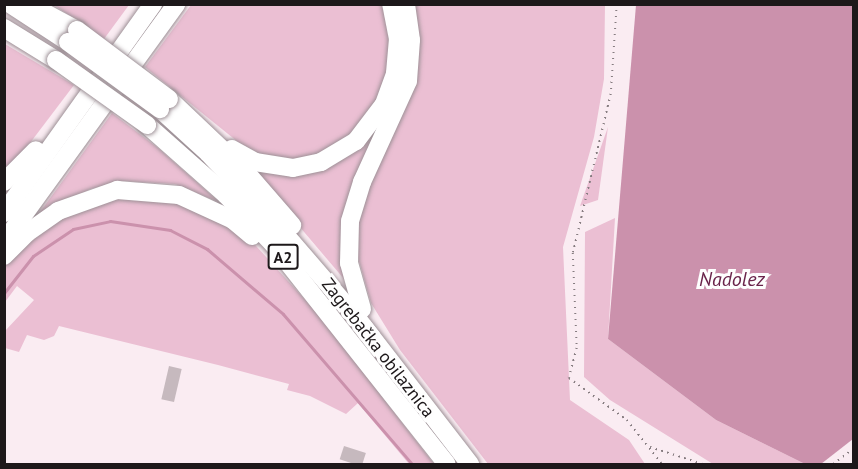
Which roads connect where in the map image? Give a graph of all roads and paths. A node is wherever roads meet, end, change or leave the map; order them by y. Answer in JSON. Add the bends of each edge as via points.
{"nodes":[{"id":1,"x":10,"y":4,"type":"edge"},
{"id":2,"x":28,"y":4,"type":"edge"},
{"id":3,"x":42,"y":4,"type":"edge"},
{"id":4,"x":140,"y":4,"type":"edge"},
{"id":5,"x":153,"y":4,"type":"edge"},
{"id":6,"x":176,"y":4,"type":"edge"},
{"id":7,"x":391,"y":4,"type":"edge"},
{"id":8,"x":406,"y":4,"type":"edge"},
{"id":9,"x":616,"y":5,"type":"edge"},
{"id":10,"x":4,"y":28,"type":"edge"},
{"id":11,"x":72,"y":33,"type":"junction"},
{"id":12,"x":4,"y":40,"type":"edge"},
{"id":13,"x":56,"y":60,"type":"junction"},
{"id":14,"x":170,"y":106,"type":"junction"},
{"id":15,"x":36,"y":150,"type":"junction"},
{"id":16,"x":4,"y":182,"type":"edge"},
{"id":17,"x":4,"y":195,"type":"edge"},
{"id":18,"x":4,"y":213,"type":"edge"},
{"id":19,"x":4,"y":242,"type":"edge"},
{"id":20,"x":4,"y":256,"type":"edge"},
{"id":21,"x":362,"y":309,"type":"junction"},
{"id":22,"x":369,"y":363,"type":"junction"},
{"id":23,"x":420,"y":400,"type":"junction"},
{"id":24,"x":650,"y":446,"type":"junction"},
{"id":25,"x":854,"y":448,"type":"edge"},
{"id":26,"x":447,"y":465,"type":"edge"},
{"id":27,"x":470,"y":465,"type":"edge"},
{"id":28,"x":662,"y":465,"type":"edge"},
{"id":29,"x":703,"y":465,"type":"edge"},
{"id":30,"x":833,"y":465,"type":"edge"}],
"edges":[{"from":1,"to":11,"type":"highway"},
{"from":2,"to":11,"type":"highway"},
{"from":3,"to":11,"type":"highway"},
{"from":4,"to":15,"type":"highway"},
{"from":5,"to":18,"type":"highway"},
{"from":6,"to":19,"type":"highway"},
{"from":7,"to":14,"type":"highway","via":[[398,39],[389,90],[366,130],[333,157],[293,168],[255,162]]},
{"from":8,"to":21,"type":"highway","via":[[411,40],[408,81],[362,182],[350,221],[349,263]]},
{"from":9,"to":24,"type":"path","via":[[611,94],[573,253],[577,348],[569,378],[627,420]]},
{"from":10,"to":13,"type":"highway"},
{"from":11,"to":14,"type":"highway","bridge":true},
{"from":12,"to":13,"type":"highway"},
{"from":13,"to":22,"type":"highway","name":"Zagrebačka obilaznica","number":"A2","bridge":true,"via":[[147,125],[226,195],[265,236]]},
{"from":14,"to":21,"type":"highway","via":[[245,171]]},
{"from":14,"to":23,"type":"highway","name":"Zagrebačka obilaznica","number":"A2","via":[[357,318]]},
{"from":15,"to":16,"type":"highway"},
{"from":15,"to":17,"type":"highway"},
{"from":20,"to":22,"type":"highway","via":[[39,224],[79,201],[117,190],[179,195],[208,207],[249,233]]},
{"from":21,"to":23,"type":"highway","via":[[412,381]]},
{"from":22,"to":26,"type":"highway","name":"Zagrebačka obilaznica","number":"A2"},
{"from":23,"to":27,"type":"highway","name":"Zagrebačka obilaznica","number":"A2"},
{"from":24,"to":28,"type":"path"},
{"from":24,"to":29,"type":"path"},
{"from":25,"to":30,"type":"path"}]}
